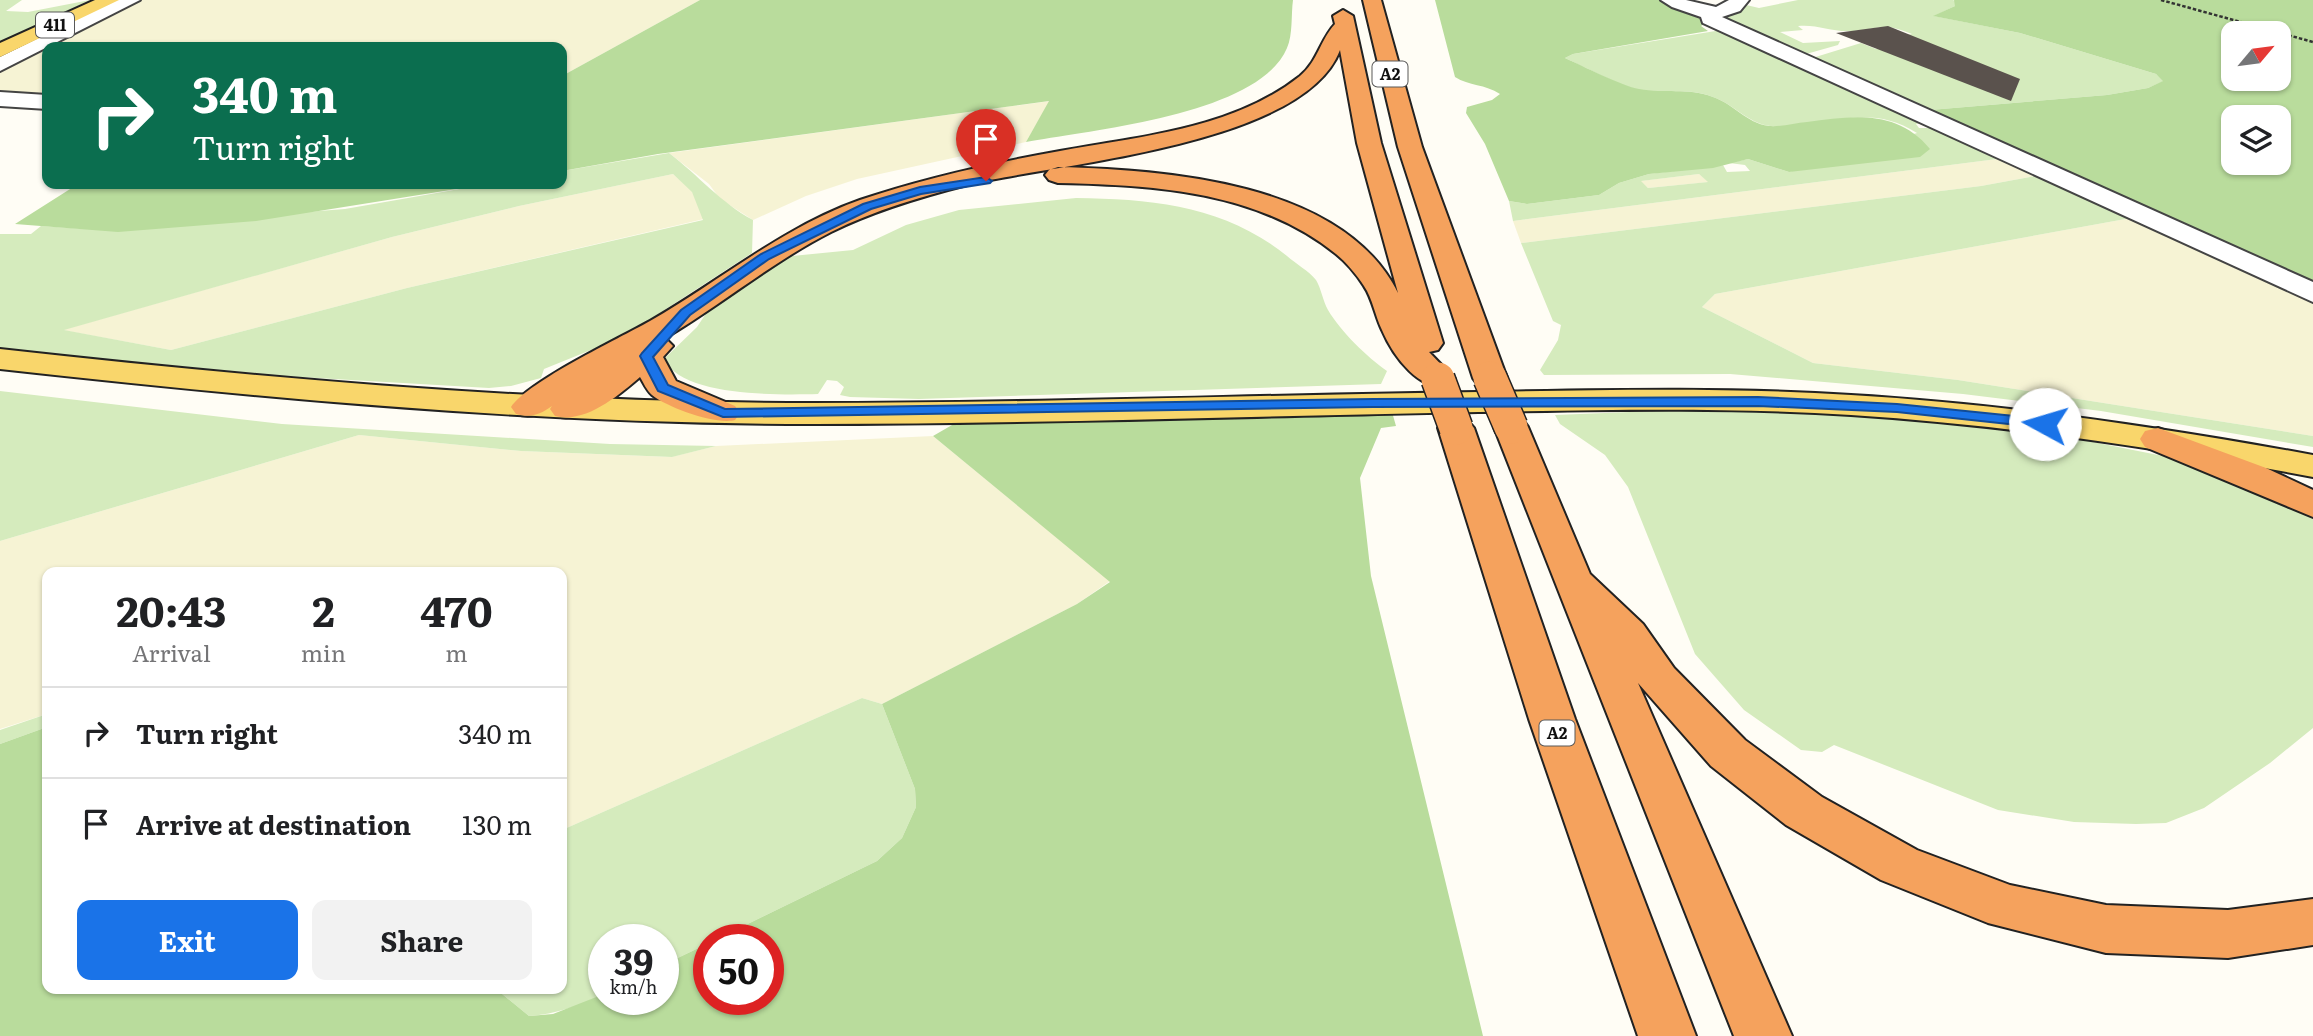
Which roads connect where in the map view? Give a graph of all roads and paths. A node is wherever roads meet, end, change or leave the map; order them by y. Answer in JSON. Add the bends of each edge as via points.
{"nodes":[{"id":1,"x":110,"y":0,"type":"edge"},
{"id":2,"x":131,"y":0,"type":"edge"},
{"id":3,"x":1372,"y":0,"type":"edge"},
{"id":4,"x":1670,"y":0,"type":"edge"},
{"id":5,"x":1740,"y":0,"type":"edge"},
{"id":6,"x":2161,"y":0,"type":"edge"},
{"id":7,"x":1343,"y":13,"type":"edge"},
{"id":8,"x":1711,"y":13,"type":"junction"},
{"id":9,"x":46,"y":42,"type":"edge"},
{"id":10,"x":2313,"y":42,"type":"edge"},
{"id":11,"x":42,"y":44,"type":"edge"},
{"id":12,"x":0,"y":51,"type":"edge"},
{"id":13,"x":0,"y":65,"type":"edge"},
{"id":14,"x":0,"y":99,"type":"edge"},
{"id":15,"x":42,"y":102,"type":"edge"},
{"id":16,"x":920,"y":191,"type":"junction"},
{"id":17,"x":2313,"y":293,"type":"edge"},
{"id":18,"x":686,"y":312,"type":"junction"},
{"id":19,"x":646,"y":356,"type":"junction"},
{"id":20,"x":0,"y":359,"type":"edge"},
{"id":21,"x":1438,"y":379,"type":"junction"},
{"id":22,"x":528,"y":407,"type":"junction"},
{"id":23,"x":567,"y":410,"type":"junction"},
{"id":24,"x":723,"y":413,"type":"junction"},
{"id":25,"x":2158,"y":439,"type":"junction"},
{"id":26,"x":2313,"y":466,"type":"edge"},
{"id":27,"x":2313,"y":505,"type":"edge"},
{"id":28,"x":1572,"y":580,"type":"junction"},
{"id":29,"x":2313,"y":922,"type":"edge"},
{"id":30,"x":1667,"y":1036,"type":"edge"},
{"id":31,"x":1763,"y":1036,"type":"edge"}],
"edges":[{"from":1,"to":12,"type":"main road","number":"411"},
{"from":2,"to":9,"type":"street"},
{"from":3,"to":28,"type":"highway","number":"A2","bridge":true,"via":[[1410,147],[1490,378]]},
{"from":4,"to":8,"type":"street"},
{"from":5,"to":8,"type":"street","via":[[1733,7]]},
{"from":6,"to":10,"type":"path"},
{"from":7,"to":16,"type":"highway","via":[[1325,62],[1310,78],[1279,100],[1240,117],[1143,143],[977,174]]},
{"from":7,"to":21,"type":"highway","number":"A2","via":[[1369,143]]},
{"from":8,"to":17,"type":"street","via":[[1710,19]]},
{"from":11,"to":13,"type":"street"},
{"from":14,"to":15,"type":"street"},
{"from":16,"to":18,"type":"highway","via":[[867,206],[808,233]]},
{"from":16,"to":21,"type":"highway","via":[[1045,175],[1102,176],[1190,185],[1276,208],[1348,250],[1376,281],[1403,343]]},
{"from":18,"to":19,"type":"highway"},
{"from":18,"to":22,"type":"highway","via":[[592,363]]},
{"from":19,"to":23,"type":"highway","via":[[607,388]]},
{"from":19,"to":24,"type":"highway","via":[[663,388]]},
{"from":20,"to":22,"type":"main road","via":[[296,391]]},
{"from":21,"to":30,"type":"highway","number":"A2","bridge":true,"via":[[1552,719]]},
{"from":22,"to":23,"type":"main road"},
{"from":23,"to":24,"type":"main road"},
{"from":24,"to":25,"type":"main road","via":[[1784,402],[1897,408]]},
{"from":25,"to":26,"type":"main road"},
{"from":25,"to":27,"type":"highway"},
{"from":28,"to":29,"type":"highway","via":[[1628,634],[1658,679],[1728,753],[1804,811],[1899,866],[2007,907],[2106,929],[2228,934]]},
{"from":28,"to":31,"type":"highway","number":"A2"}]}
